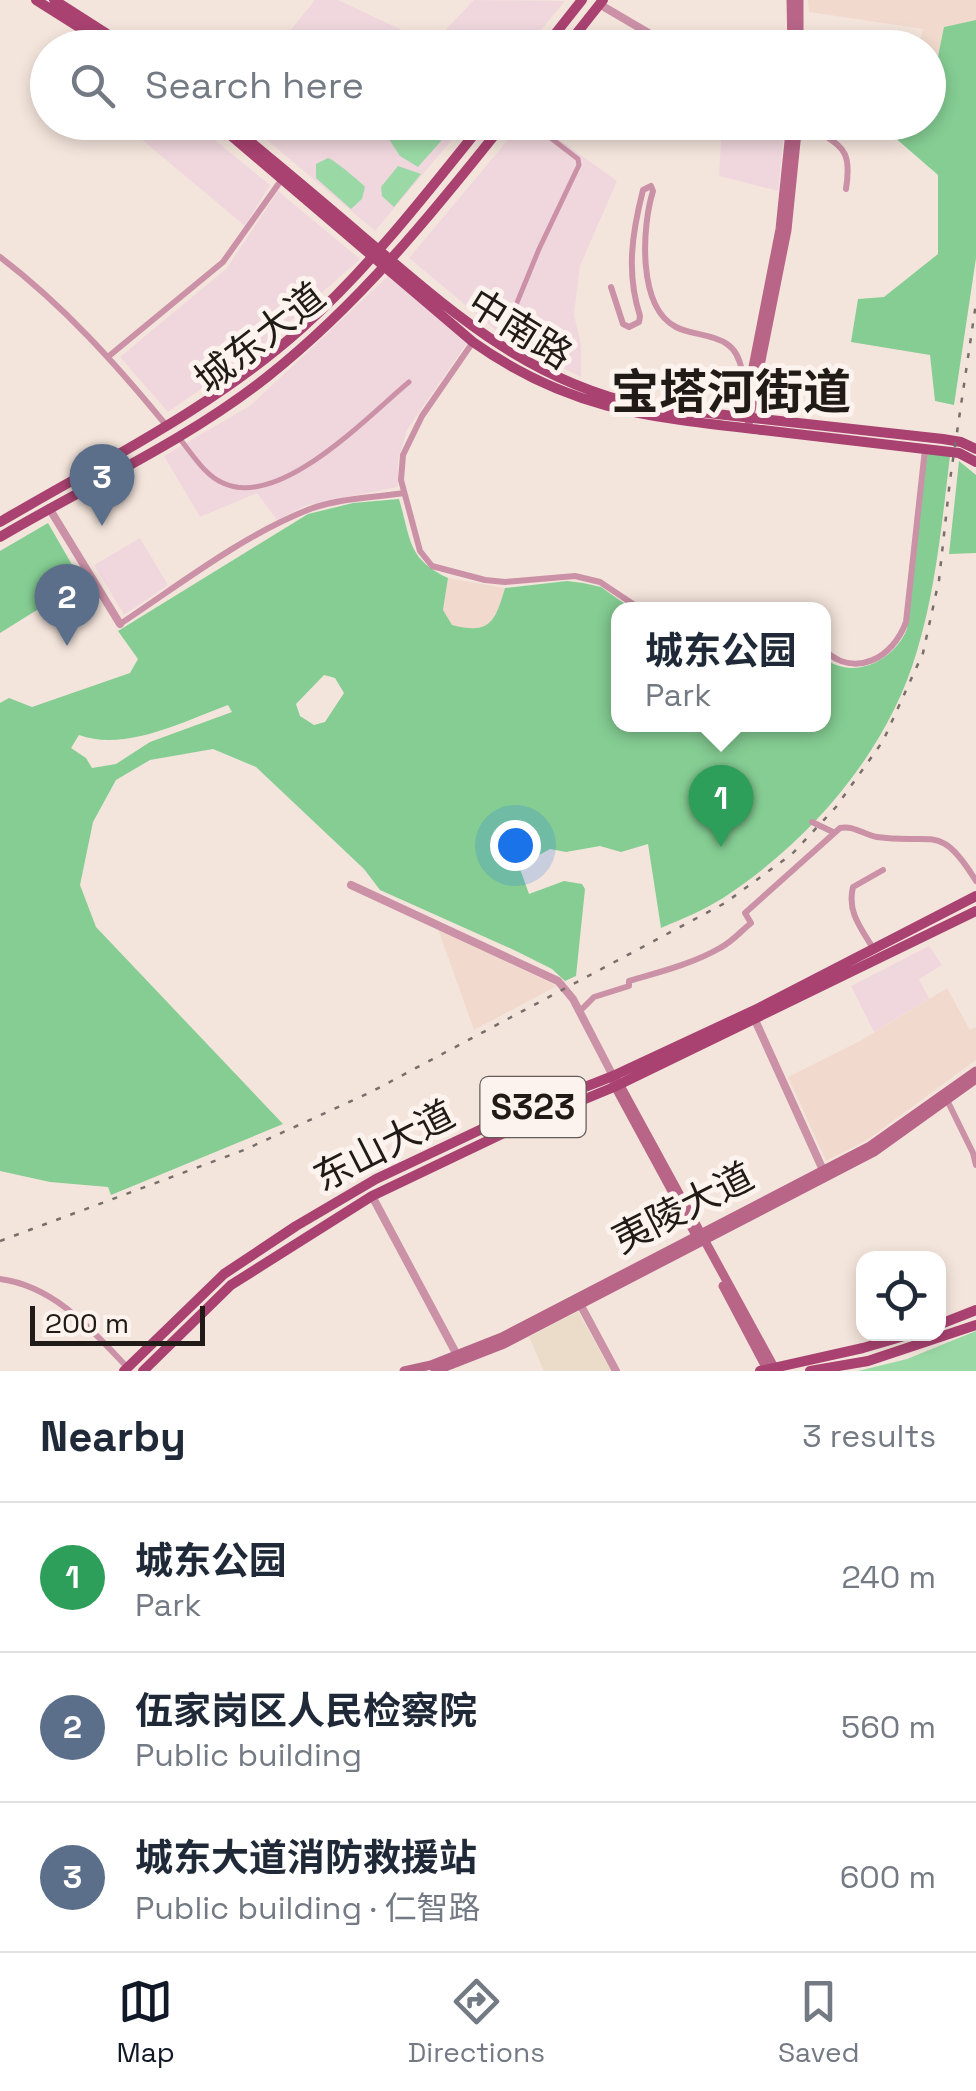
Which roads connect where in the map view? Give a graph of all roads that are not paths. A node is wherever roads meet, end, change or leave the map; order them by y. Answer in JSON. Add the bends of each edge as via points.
{"nodes":[{"id":1,"x":36,"y":0,"type":"edge"},
{"id":2,"x":54,"y":0,"type":"edge"},
{"id":3,"x":582,"y":0,"type":"edge"},
{"id":4,"x":795,"y":0,"type":"edge"},
{"id":5,"x":601,"y":2,"type":"edge"},
{"id":6,"x":84,"y":30,"type":"edge"},
{"id":7,"x":101,"y":30,"type":"edge"},
{"id":8,"x":558,"y":30,"type":"edge"},
{"id":9,"x":578,"y":30,"type":"edge"},
{"id":10,"x":645,"y":30,"type":"edge"},
{"id":11,"x":795,"y":30,"type":"edge"},
{"id":12,"x":236,"y":140,"type":"edge"},
{"id":13,"x":247,"y":140,"type":"edge"},
{"id":14,"x":469,"y":140,"type":"edge"},
{"id":15,"x":490,"y":140,"type":"edge"},
{"id":16,"x":553,"y":140,"type":"edge"},
{"id":17,"x":796,"y":140,"type":"edge"},
{"id":18,"x":826,"y":140,"type":"edge"},
{"id":19,"x":282,"y":178,"type":"junction"},
{"id":20,"x":846,"y":189,"type":"dead end"},
{"id":21,"x":376,"y":255,"type":"junction"},
{"id":22,"x":0,"y":256,"type":"edge"},
{"id":23,"x":388,"y":265,"type":"junction"},
{"id":24,"x":610,"y":287,"type":"dead end"},
{"id":25,"x":474,"y":342,"type":"junction"},
{"id":26,"x":499,"y":347,"type":"junction"},
{"id":27,"x":110,"y":356,"type":"junction"},
{"id":28,"x":409,"y":382,"type":"dead end"},
{"id":29,"x":745,"y":423,"type":"junction"},
{"id":30,"x":166,"y":424,"type":"junction"},
{"id":31,"x":178,"y":436,"type":"junction"},
{"id":32,"x":925,"y":449,"type":"junction"},
{"id":33,"x":976,"y":449,"type":"edge"},
{"id":34,"x":976,"y":462,"type":"edge"},
{"id":35,"x":404,"y":493,"type":"junction"},
{"id":36,"x":49,"y":508,"type":"junction"},
{"id":37,"x":0,"y":522,"type":"edge"},
{"id":38,"x":0,"y":537,"type":"edge"},
{"id":39,"x":630,"y":602,"type":"edge"},
{"id":40,"x":120,"y":624,"type":"joint"},
{"id":41,"x":831,"y":655,"type":"edge"},
{"id":42,"x":812,"y":822,"type":"dead end"},
{"id":43,"x":833,"y":832,"type":"junction"},
{"id":44,"x":883,"y":870,"type":"dead end"},
{"id":45,"x":976,"y":880,"type":"edge"},
{"id":46,"x":351,"y":884,"type":"dead end"},
{"id":47,"x":976,"y":896,"type":"edge"},
{"id":48,"x":976,"y":911,"type":"edge"},
{"id":49,"x":873,"y":948,"type":"junction"},
{"id":50,"x":580,"y":1012,"type":"junction"},
{"id":51,"x":755,"y":1020,"type":"junction"},
{"id":52,"x":976,"y":1071,"type":"edge"},
{"id":53,"x":976,"y":1079,"type":"edge"},
{"id":54,"x":616,"y":1082,"type":"junction"},
{"id":55,"x":947,"y":1100,"type":"junction"},
{"id":56,"x":976,"y":1164,"type":"edge"},
{"id":57,"x":822,"y":1170,"type":"junction"},
{"id":58,"x":372,"y":1196,"type":"junction"},
{"id":59,"x":700,"y":1236,"type":"junction"},
{"id":60,"x":0,"y":1279,"type":"edge"},
{"id":61,"x":580,"y":1304,"type":"junction"},
{"id":62,"x":976,"y":1310,"type":"edge"},
{"id":63,"x":946,"y":1322,"type":"edge"},
{"id":64,"x":976,"y":1325,"type":"edge"},
{"id":65,"x":887,"y":1341,"type":"edge"},
{"id":66,"x":458,"y":1355,"type":"junction"},
{"id":67,"x":126,"y":1369,"type":"edge"},
{"id":68,"x":769,"y":1369,"type":"edge"},
{"id":69,"x":143,"y":1371,"type":"edge"},
{"id":70,"x":404,"y":1371,"type":"edge"},
{"id":71,"x":435,"y":1371,"type":"edge"},
{"id":72,"x":616,"y":1371,"type":"edge"},
{"id":73,"x":810,"y":1371,"type":"edge"}],
"edges":[{"from":1,"to":6,"type":"main road"},
{"from":2,"to":7,"type":"main road"},
{"from":3,"to":8,"type":"main road"},
{"from":4,"to":11,"type":"main road"},
{"from":5,"to":9,"type":"main road"},
{"from":5,"to":10,"type":"street"},
{"from":12,"to":19,"type":"main road","name":"中南路"},
{"from":13,"to":21,"type":"main road","name":"中南路"},
{"from":14,"to":21,"type":"main road","name":"城东大道"},
{"from":15,"to":23,"type":"main road","name":"城东大道"},
{"from":16,"to":26,"type":"street","via":[[579,166]]},
{"from":17,"to":29,"type":"main road","via":[[787,230]]},
{"from":18,"to":20,"type":"street","via":[[847,154]]},
{"from":19,"to":21,"type":"main road","name":"中南路"},
{"from":19,"to":27,"type":"street","via":[[222,262]]},
{"from":21,"to":23,"type":"main road","name":"中南路"},
{"from":21,"to":30,"type":"main road","name":"城东大道","via":[[279,347]]},
{"from":22,"to":27,"type":"street"},
{"from":23,"to":25,"type":"main road","name":"中南路"},
{"from":23,"to":26,"type":"main road","name":"中南路"},
{"from":23,"to":31,"type":"main road","name":"城东大道","via":[[265,379]]},
{"from":24,"to":29,"type":"street","via":[[623,324],[639,322],[632,250],[643,190],[651,186],[644,225],[654,302],[672,325],[728,344],[736,354]]},
{"from":25,"to":29,"type":"main road","name":"中南路","via":[[507,366],[607,408]]},
{"from":25,"to":35,"type":"street","via":[[411,434],[401,467]]},
{"from":26,"to":29,"type":"main road","name":"中南路","via":[[601,395]]},
{"from":27,"to":30,"type":"street"},
{"from":28,"to":31,"type":"street","via":[[298,472],[269,483],[225,484]]},
{"from":29,"to":32,"type":"main road","name":"中南路"},
{"from":29,"to":33,"type":"main road","name":"中南路","via":[[942,439]]},
{"from":30,"to":37,"type":"main road","name":"城东大道"},
{"from":31,"to":36,"type":"main road","name":"城东大道"},
{"from":32,"to":34,"type":"main road","name":"中南路"},
{"from":32,"to":41,"type":"street","via":[[901,634],[888,652],[860,663],[845,664]]},
{"from":35,"to":39,"type":"street","via":[[420,551],[432,566],[505,582],[575,576],[600,582]]},
{"from":35,"to":40,"type":"street","via":[[308,510]]},
{"from":36,"to":38,"type":"main road","name":"城东大道"},
{"from":36,"to":40,"type":"street"},
{"from":42,"to":43,"type":"street"},
{"from":43,"to":45,"type":"street","via":[[846,826],[870,836],[941,840]]},
{"from":43,"to":50,"type":"street","via":[[745,912],[750,923],[734,939],[594,997]]},
{"from":44,"to":49,"type":"street","via":[[851,894],[852,913]]},
{"from":46,"to":50,"type":"street","via":[[558,982]]},
{"from":47,"to":49,"type":"main road","name":"东山大道","number":"S323"},
{"from":48,"to":51,"type":"main road","name":"东山大道"},
{"from":49,"to":54,"type":"main road","name":"东山大道","number":"S323"},
{"from":50,"to":54,"type":"street"},
{"from":51,"to":54,"type":"main road","name":"东山大道"},
{"from":51,"to":57,"type":"street"},
{"from":52,"to":57,"type":"main road","name":"夷陵大道","via":[[870,1146]]},
{"from":53,"to":55,"type":"main road","name":"夷陵大道"},
{"from":54,"to":58,"type":"main road","name":"东山大道"},
{"from":54,"to":59,"type":"main road"},
{"from":54,"to":67,"type":"main road","name":"东山大道","number":"S323","via":[[501,1120],[376,1179],[224,1274]]},
{"from":55,"to":56,"type":"street"},
{"from":55,"to":59,"type":"main road","name":"夷陵大道","via":[[874,1152]]},
{"from":57,"to":59,"type":"main road","name":"夷陵大道"},
{"from":58,"to":66,"type":"street"},
{"from":58,"to":69,"type":"main road","name":"东山大道","via":[[231,1285]]},
{"from":59,"to":61,"type":"main road","name":"夷陵大道"},
{"from":59,"to":66,"type":"main road","name":"夷陵大道"},
{"from":59,"to":68,"type":"main road"},
{"from":60,"to":67,"type":"street","via":[[47,1294]]},
{"from":61,"to":71,"type":"main road","name":"夷陵大道"},
{"from":61,"to":72,"type":"street"},
{"from":62,"to":63,"type":"main road"},
{"from":64,"to":73,"type":"main road"},
{"from":65,"to":68,"type":"main road"},
{"from":66,"to":70,"type":"main road","name":"夷陵大道"}]}
